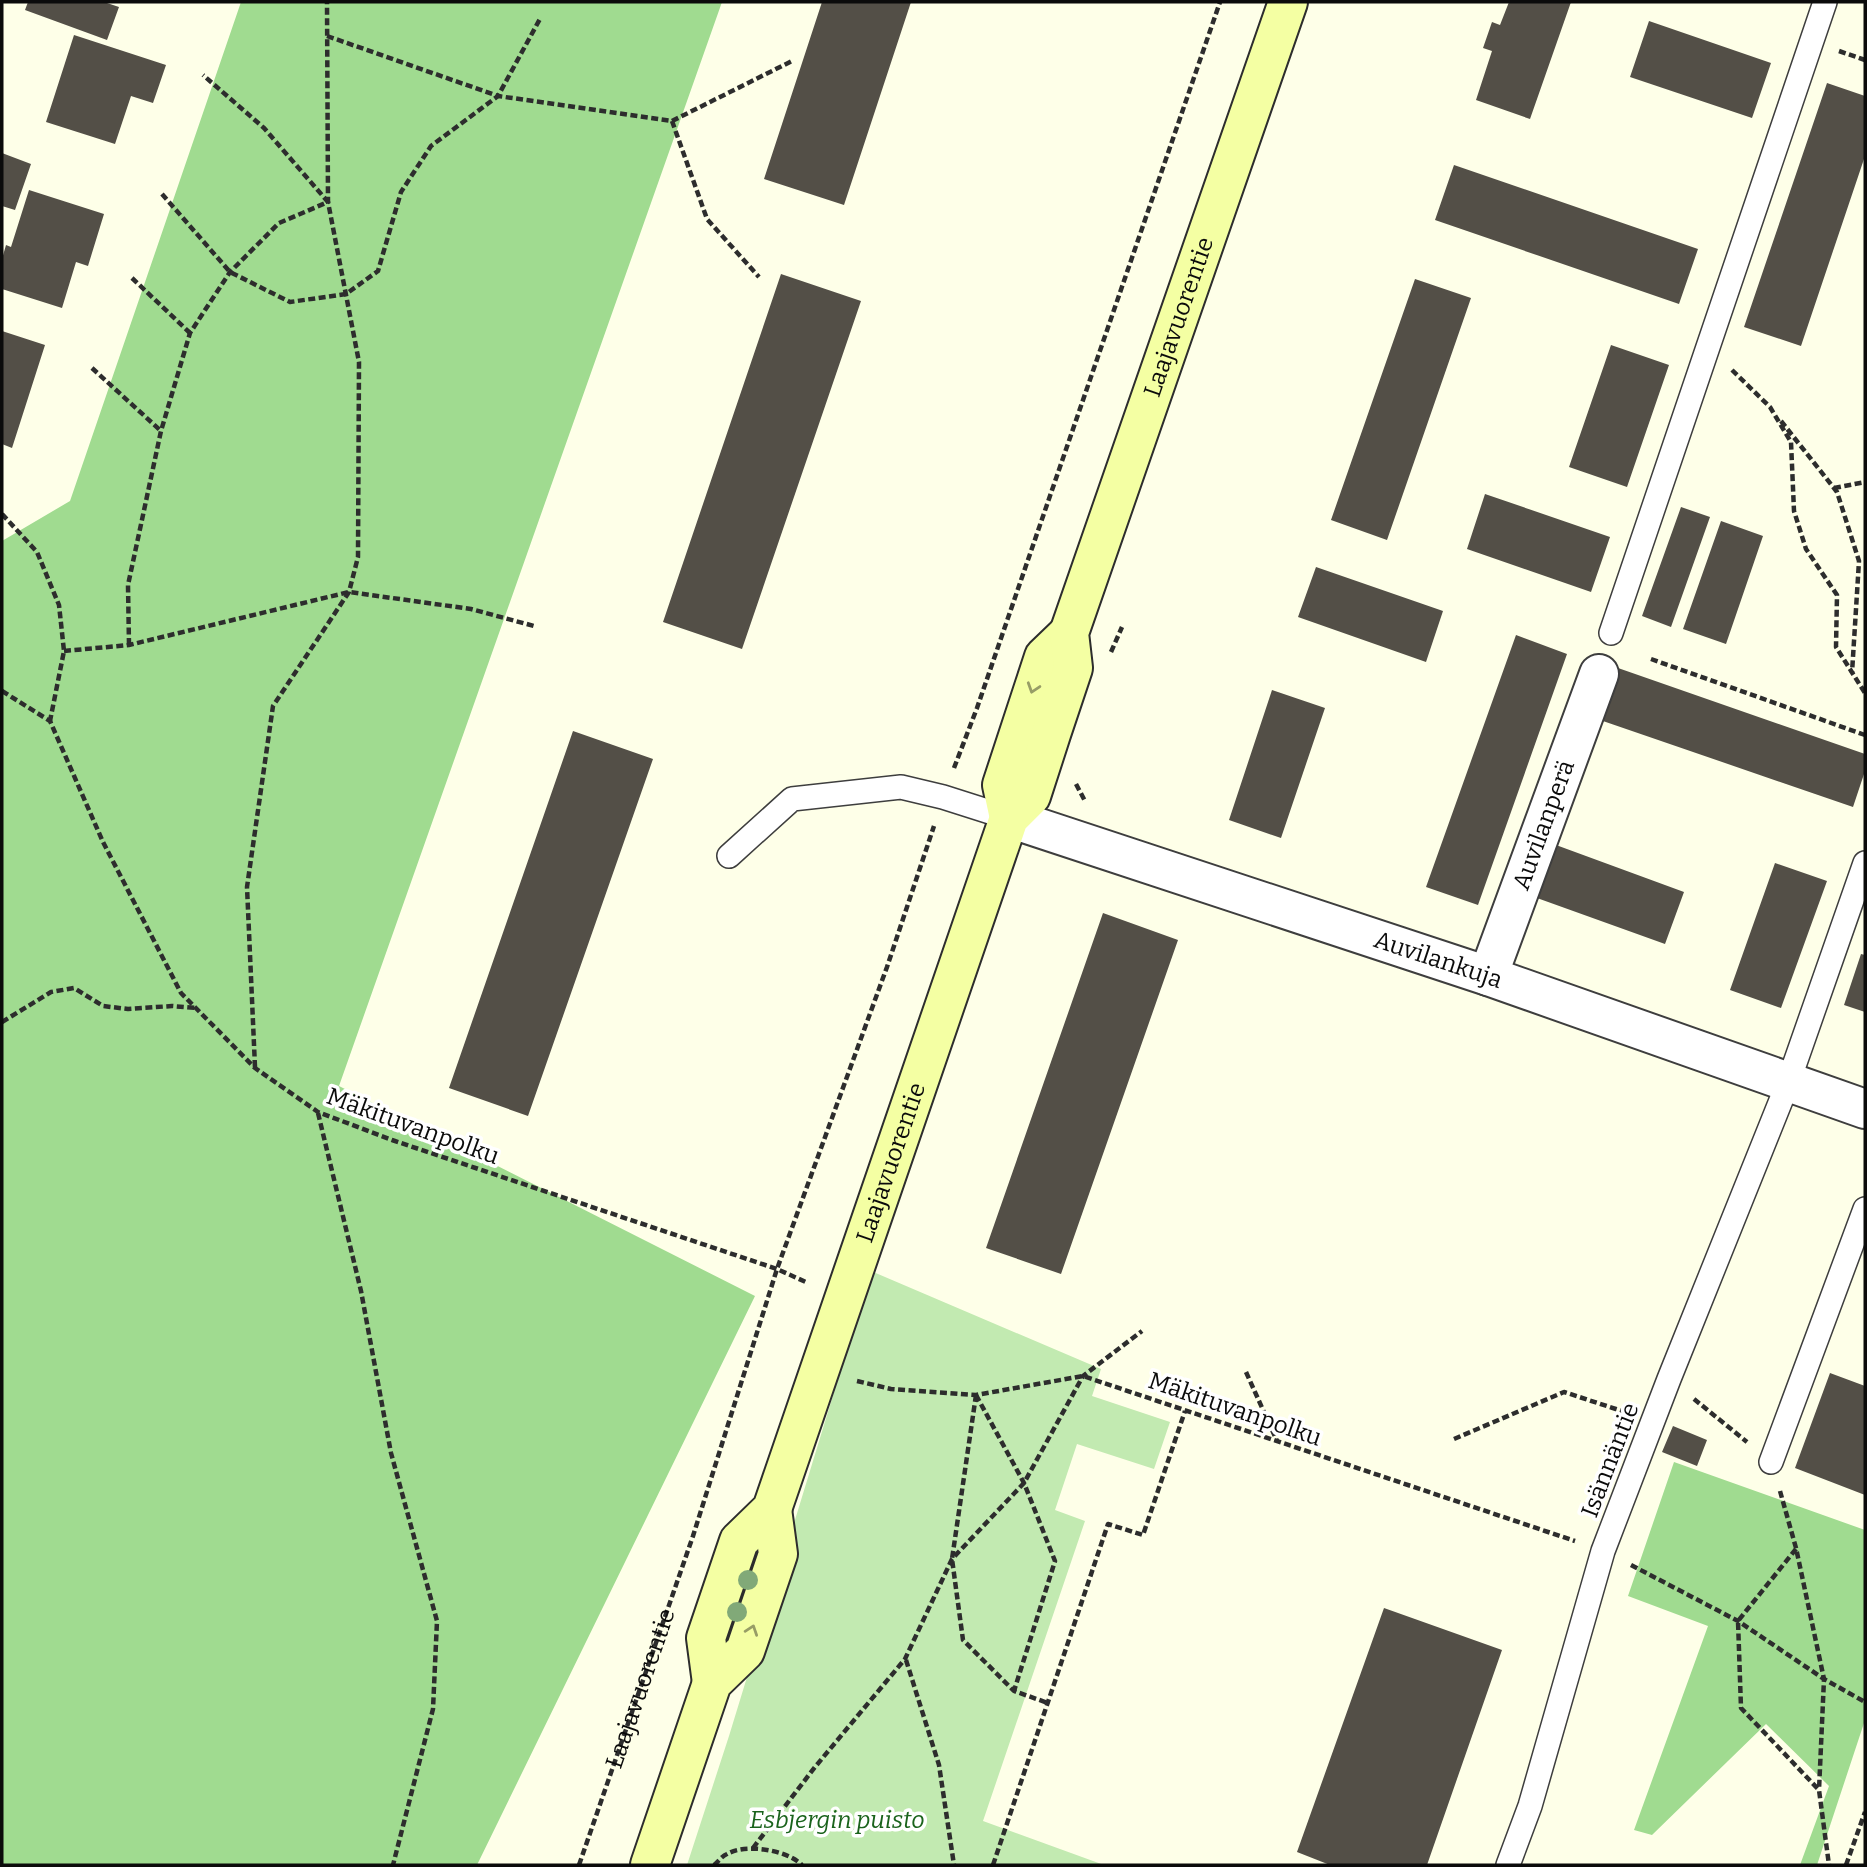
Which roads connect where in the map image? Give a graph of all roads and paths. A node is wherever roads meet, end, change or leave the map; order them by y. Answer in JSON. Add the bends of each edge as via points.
{"nodes":[{"id":1,"x":327,"y":2,"type":"edge"},
{"id":2,"x":1220,"y":2,"type":"edge"},
{"id":3,"x":1287,"y":2,"type":"edge"},
{"id":4,"x":1825,"y":2,"type":"edge"},
{"id":5,"x":541,"y":17,"type":"dead end"},
{"id":6,"x":327,"y":36,"type":"junction"},
{"id":7,"x":794,"y":60,"type":"dead end"},
{"id":8,"x":203,"y":75,"type":"dead end"},
{"id":9,"x":498,"y":96,"type":"junction"},
{"id":10,"x":672,"y":121,"type":"junction"},
{"id":11,"x":162,"y":194,"type":"dead end"},
{"id":12,"x":328,"y":202,"type":"junction"},
{"id":13,"x":230,"y":272,"type":"junction"},
{"id":14,"x":760,"y":277,"type":"dead end"},
{"id":15,"x":132,"y":278,"type":"dead end"},
{"id":16,"x":346,"y":295,"type":"junction"},
{"id":17,"x":190,"y":333,"type":"junction"},
{"id":18,"x":1707,"y":348,"type":"junction"},
{"id":19,"x":92,"y":368,"type":"dead end"},
{"id":20,"x":1770,"y":407,"type":"junction"},
{"id":21,"x":161,"y":431,"type":"junction"},
{"id":22,"x":1865,"y":482,"type":"edge"},
{"id":23,"x":1834,"y":488,"type":"junction"},
{"id":24,"x":2,"y":514,"type":"edge"},
{"id":25,"x":349,"y":592,"type":"junction"},
{"id":26,"x":534,"y":626,"type":"dead end"},
{"id":27,"x":1611,"y":632,"type":"dead end"},
{"id":28,"x":129,"y":645,"type":"junction"},
{"id":29,"x":64,"y":651,"type":"junction"},
{"id":30,"x":1651,"y":659,"type":"dead end"},
{"id":31,"x":1599,"y":674,"type":"dead end"},
{"id":32,"x":1852,"y":674,"type":"junction"},
{"id":33,"x":2,"y":691,"type":"edge"},
{"id":34,"x":1865,"y":693,"type":"edge"},
{"id":35,"x":50,"y":721,"type":"junction"},
{"id":36,"x":1865,"y":735,"type":"edge"},
{"id":37,"x":943,"y":797,"type":"junction"},
{"id":38,"x":1009,"y":818,"type":"junction"},
{"id":39,"x":729,"y":856,"type":"dead end"},
{"id":40,"x":1865,"y":863,"type":"edge"},
{"id":41,"x":1488,"y":976,"type":"junction"},
{"id":42,"x":196,"y":1008,"type":"junction"},
{"id":43,"x":2,"y":1022,"type":"edge"},
{"id":44,"x":255,"y":1069,"type":"junction"},
{"id":45,"x":1788,"y":1083,"type":"junction"},
{"id":46,"x":1865,"y":1109,"type":"edge"},
{"id":47,"x":317,"y":1112,"type":"junction"},
{"id":48,"x":1865,"y":1209,"type":"edge"},
{"id":49,"x":776,"y":1269,"type":"junction"},
{"id":50,"x":808,"y":1283,"type":"dead end"},
{"id":51,"x":1142,"y":1331,"type":"dead end"},
{"id":52,"x":1246,"y":1372,"type":"dead end"},
{"id":53,"x":1083,"y":1376,"type":"junction"},
{"id":54,"x":846,"y":1378,"type":"dead end"},
{"id":55,"x":1669,"y":1379,"type":"junction"},
{"id":56,"x":976,"y":1395,"type":"junction"},
{"id":57,"x":1185,"y":1411,"type":"junction"},
{"id":58,"x":1653,"y":1421,"type":"junction"},
{"id":59,"x":1454,"y":1438,"type":"dead end"},
{"id":60,"x":1278,"y":1442,"type":"junction"},
{"id":61,"x":1771,"y":1462,"type":"junction"},
{"id":62,"x":1024,"y":1483,"type":"junction"},
{"id":63,"x":1796,"y":1548,"type":"junction"},
{"id":64,"x":1603,"y":1551,"type":"junction"},
{"id":65,"x":952,"y":1559,"type":"junction"},
{"id":66,"x":1738,"y":1621,"type":"junction"},
{"id":67,"x":905,"y":1659,"type":"junction"},
{"id":68,"x":1824,"y":1679,"type":"junction"},
{"id":69,"x":1014,"y":1691,"type":"junction"},
{"id":70,"x":1865,"y":1702,"type":"edge"},
{"id":71,"x":1048,"y":1703,"type":"junction"},
{"id":72,"x":1819,"y":1790,"type":"junction"},
{"id":73,"x":1865,"y":1812,"type":"edge"},
{"id":74,"x":753,"y":1848,"type":"junction"},
{"id":75,"x":393,"y":1865,"type":"edge"},
{"id":76,"x":579,"y":1865,"type":"edge"},
{"id":77,"x":650,"y":1865,"type":"edge"},
{"id":78,"x":714,"y":1865,"type":"edge"},
{"id":79,"x":802,"y":1865,"type":"edge"},
{"id":80,"x":954,"y":1865,"type":"edge"},
{"id":81,"x":993,"y":1865,"type":"edge"},
{"id":82,"x":1508,"y":1865,"type":"edge"},
{"id":83,"x":1829,"y":1865,"type":"edge"},
{"id":84,"x":1846,"y":1865,"type":"edge"}],
"edges":[{"from":1,"to":6,"type":"path"},
{"from":2,"to":37,"type":"path","name":"Laajavuorentie"},
{"from":3,"to":38,"type":"main road","name":"Laajavuorentie","via":[[1069,633],[1073,668],[1031,796]]},
{"from":4,"to":18,"type":"lane"},
{"from":5,"to":9,"type":"path"},
{"from":6,"to":9,"type":"path"},
{"from":6,"to":12,"type":"path"},
{"from":7,"to":10,"type":"path"},
{"from":8,"to":12,"type":"path","via":[[264,128]]},
{"from":9,"to":10,"type":"path"},
{"from":9,"to":16,"type":"path","via":[[431,146],[401,192],[378,271]]},
{"from":10,"to":14,"type":"path","via":[[707,219]]},
{"from":11,"to":13,"type":"path"},
{"from":12,"to":13,"type":"path","via":[[279,223]]},
{"from":12,"to":16,"type":"path"},
{"from":13,"to":16,"type":"path","via":[[290,302]]},
{"from":13,"to":17,"type":"path"},
{"from":15,"to":17,"type":"path"},
{"from":16,"to":25,"type":"path","via":[[359,362],[358,557]]},
{"from":17,"to":21,"type":"path"},
{"from":18,"to":20,"type":"path"},
{"from":18,"to":27,"type":"lane"},
{"from":19,"to":21,"type":"path"},
{"from":20,"to":23,"type":"path"},
{"from":20,"to":32,"type":"path","via":[[1791,442],[1794,511],[1806,549],[1837,595],[1836,647]]},
{"from":21,"to":28,"type":"path","via":[[128,585]]},
{"from":22,"to":23,"type":"path"},
{"from":23,"to":32,"type":"path","via":[[1859,561]]},
{"from":24,"to":29,"type":"path","via":[[37,552],[59,605]]},
{"from":25,"to":26,"type":"path","via":[[471,609]]},
{"from":25,"to":28,"type":"path"},
{"from":25,"to":44,"type":"path","via":[[273,706],[247,887]]},
{"from":28,"to":29,"type":"path"},
{"from":29,"to":35,"type":"path"},
{"from":30,"to":36,"type":"path"},
{"from":31,"to":41,"type":"street","name":"Auvilanperä"},
{"from":32,"to":34,"type":"path"},
{"from":33,"to":35,"type":"path"},
{"from":35,"to":42,"type":"path","name":"Mäkituvanpolku","via":[[103,842],[181,993]]},
{"from":37,"to":38,"type":"lane"},
{"from":37,"to":39,"type":"lane","via":[[901,787],[792,799]]},
{"from":37,"to":49,"type":"path","name":"Laajavuorentie","via":[[887,967]]},
{"from":38,"to":41,"type":"street","name":"Auvilankuja"},
{"from":38,"to":77,"type":"main road","name":"Laajavuorentie","via":[[772,1509],[778,1554],[745,1651],[712,1683]]},
{"from":40,"to":45,"type":"lane","name":"Isännäntie"},
{"from":41,"to":45,"type":"street","name":"Auvilankuja"},
{"from":42,"to":43,"type":"path","via":[[103,1006],[74,988],[51,992]]},
{"from":42,"to":44,"type":"path","name":"Mäkituvanpolku"},
{"from":44,"to":47,"type":"path","name":"Mäkituvanpolku"},
{"from":45,"to":46,"type":"street","name":"Auvilankuja"},
{"from":45,"to":55,"type":"lane","name":"Isännäntie"},
{"from":47,"to":49,"type":"path","name":"Mäkituvanpolku"},
{"from":47,"to":75,"type":"path","via":[[361,1291],[391,1453],[437,1621],[433,1709]]},
{"from":48,"to":61,"type":"lane"},
{"from":49,"to":50,"type":"path","name":"Mäkituvanpolku"},
{"from":49,"to":76,"type":"path","name":"Laajavuorentie","via":[[692,1536]]},
{"from":51,"to":53,"type":"path"},
{"from":52,"to":60,"type":"path"},
{"from":53,"to":56,"type":"path","name":"Mäkituvanpolku"},
{"from":53,"to":57,"type":"path","name":"Mäkituvanpolku"},
{"from":53,"to":62,"type":"path"},
{"from":54,"to":56,"type":"path","name":"Mäkituvanpolku","via":[[891,1389]]},
{"from":55,"to":58,"type":"lane","name":"Isännäntie"},
{"from":55,"to":61,"type":"path"},
{"from":56,"to":62,"type":"path"},
{"from":56,"to":65,"type":"path"},
{"from":57,"to":60,"type":"path","name":"Mäkituvanpolku"},
{"from":57,"to":71,"type":"path","via":[[1143,1535],[1108,1524]]},
{"from":58,"to":59,"type":"path","via":[[1564,1392]]},
{"from":58,"to":64,"type":"lane","name":"Isännäntie"},
{"from":60,"to":64,"type":"path","name":"Mäkituvanpolku"},
{"from":61,"to":63,"type":"path"},
{"from":62,"to":65,"type":"path"},
{"from":62,"to":69,"type":"path","via":[[1055,1561]]},
{"from":63,"to":66,"type":"path"},
{"from":63,"to":68,"type":"path"},
{"from":64,"to":66,"type":"path","name":"Mäkituvanpolku"},
{"from":64,"to":82,"type":"lane","name":"Isännäntie","via":[[1530,1806]]},
{"from":65,"to":67,"type":"path"},
{"from":65,"to":69,"type":"path","via":[[963,1640]]},
{"from":66,"to":68,"type":"path","name":"Mäkituvanpolku"},
{"from":66,"to":72,"type":"path","via":[[1741,1708]]},
{"from":67,"to":74,"type":"path"},
{"from":67,"to":80,"type":"path","via":[[939,1765]]},
{"from":68,"to":70,"type":"path","name":"Mäkituvanpolku"},
{"from":68,"to":72,"type":"path"},
{"from":69,"to":71,"type":"path"},
{"from":71,"to":81,"type":"path"},
{"from":72,"to":83,"type":"path"},
{"from":73,"to":84,"type":"path"},
{"from":74,"to":78,"type":"path","via":[[727,1853]]},
{"from":74,"to":79,"type":"path","via":[[776,1851]]}]}
